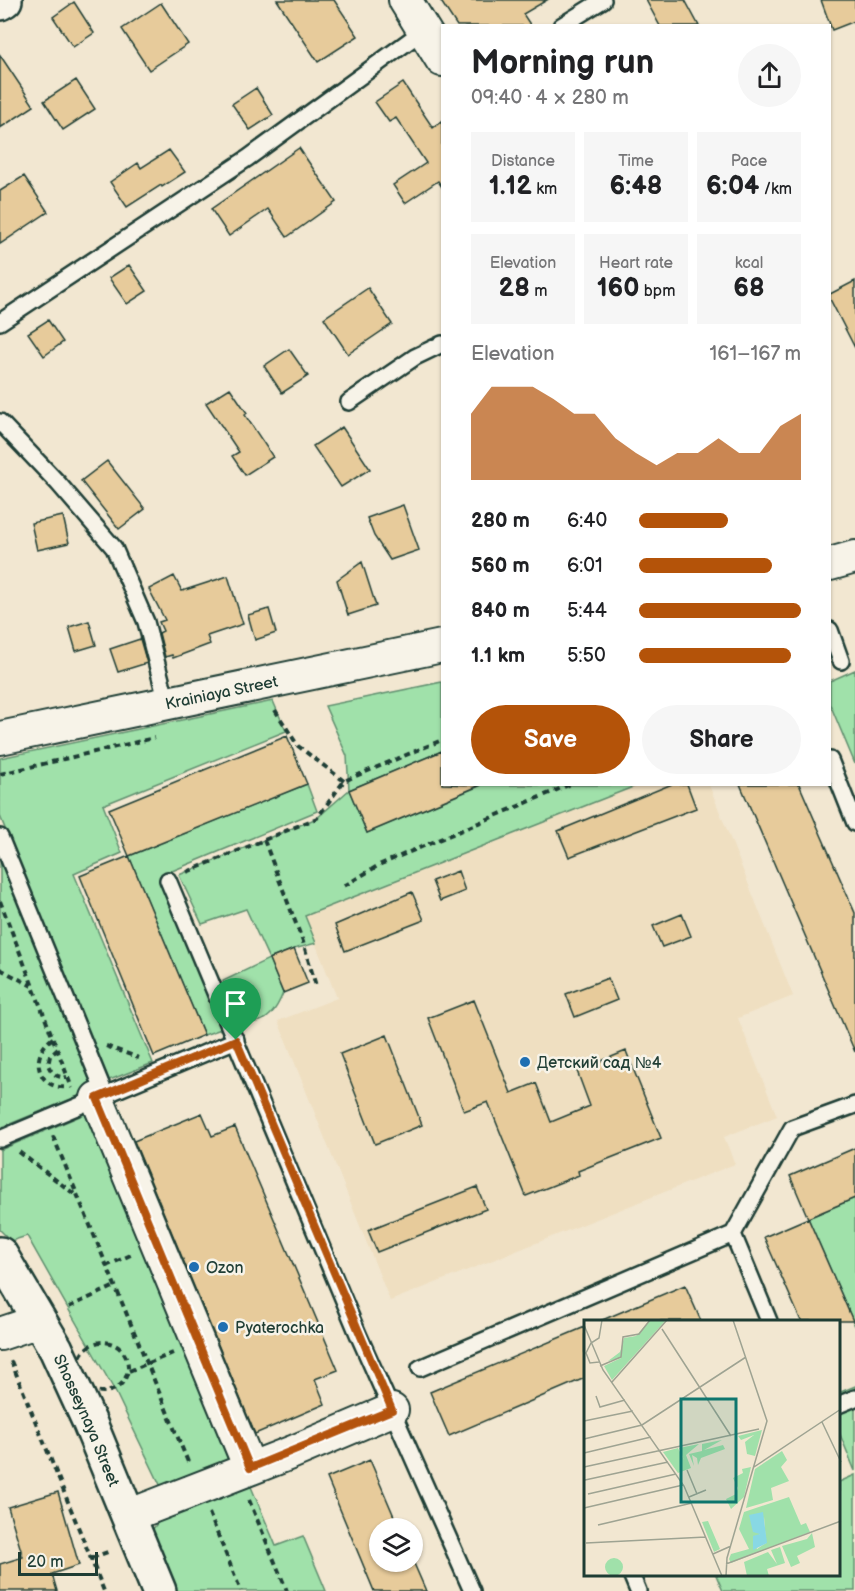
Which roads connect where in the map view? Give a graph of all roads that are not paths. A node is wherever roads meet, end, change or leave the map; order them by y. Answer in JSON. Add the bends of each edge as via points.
{"nodes":[{"id":1,"x":4,"y":0,"type":"edge"},
{"id":2,"x":405,"y":0,"type":"edge"},
{"id":3,"x":603,"y":0,"type":"edge"},
{"id":4,"x":0,"y":3,"type":"edge"},
{"id":5,"x":564,"y":24,"type":"edge"},
{"id":6,"x":424,"y":30,"type":"junction"},
{"id":7,"x":441,"y":58,"type":"edge"},
{"id":8,"x":0,"y":322,"type":"edge"},
{"id":9,"x":441,"y":344,"type":"edge"},
{"id":10,"x":349,"y":402,"type":"dead end"},
{"id":11,"x":0,"y":422,"type":"edge"},
{"id":12,"x":855,"y":558,"type":"edge"},
{"id":13,"x":831,"y":564,"type":"edge"},
{"id":14,"x":831,"y":633,"type":"edge"},
{"id":15,"x":441,"y":646,"type":"edge"},
{"id":16,"x":841,"y":661,"type":"dead end"},
{"id":17,"x":166,"y":703,"type":"junction"},
{"id":18,"x":0,"y":738,"type":"edge"},
{"id":19,"x":831,"y":763,"type":"edge"},
{"id":20,"x":855,"y":823,"type":"edge"},
{"id":21,"x":0,"y":837,"type":"edge"},
{"id":22,"x":168,"y":880,"type":"road end"},
{"id":23,"x":236,"y":1040,"type":"junction"},
{"id":24,"x":101,"y":1096,"type":"junction"},
{"id":25,"x":855,"y":1105,"type":"edge"},
{"id":26,"x":1,"y":1139,"type":"edge"},
{"id":27,"x":733,"y":1234,"type":"junction"},
{"id":28,"x":0,"y":1254,"type":"edge"},
{"id":29,"x":769,"y":1320,"type":"edge"},
{"id":30,"x":39,"y":1321,"type":"junction"},
{"id":31,"x":1,"y":1333,"type":"edge"},
{"id":32,"x":420,"y":1368,"type":"dead end"},
{"id":33,"x":855,"y":1398,"type":"edge"},
{"id":34,"x":840,"y":1404,"type":"edge"},
{"id":35,"x":392,"y":1410,"type":"junction"},
{"id":36,"x":243,"y":1470,"type":"junction"},
{"id":37,"x":128,"y":1516,"type":"junction"},
{"id":38,"x":631,"y":1576,"type":"edge"},
{"id":39,"x":159,"y":1591,"type":"edge"},
{"id":40,"x":472,"y":1591,"type":"edge"},
{"id":41,"x":638,"y":1591,"type":"edge"}],
"edges":[{"from":1,"to":4,"type":"main road"},
{"from":2,"to":6,"type":"street"},
{"from":3,"to":5,"type":"lane"},
{"from":6,"to":7,"type":"street"},
{"from":6,"to":8,"type":"lane","via":[[248,158]]},
{"from":9,"to":10,"type":"lane","via":[[415,357]]},
{"from":11,"to":17,"type":"lane","via":[[114,548],[146,622]]},
{"from":12,"to":13,"type":"street"},
{"from":14,"to":16,"type":"lane"},
{"from":15,"to":17,"type":"street","name":"Krainiaya Street"},
{"from":17,"to":18,"type":"street","name":"Krainiaya Street"},
{"from":19,"to":20,"type":"lane"},
{"from":21,"to":24,"type":"lane","via":[[82,1036]]},
{"from":22,"to":23,"type":"lane"},
{"from":23,"to":24,"type":"lane"},
{"from":23,"to":35,"type":"lane"},
{"from":24,"to":26,"type":"lane"},
{"from":24,"to":36,"type":"street"},
{"from":25,"to":27,"type":"lane","via":[[792,1128]]},
{"from":27,"to":29,"type":"lane"},
{"from":27,"to":32,"type":"lane"},
{"from":28,"to":30,"type":"main road","name":"Shosseynaya Street"},
{"from":30,"to":31,"type":"street"},
{"from":30,"to":37,"type":"main road","name":"Shosseynaya Street","via":[[56,1349]]},
{"from":33,"to":34,"type":"lane"},
{"from":35,"to":36,"type":"street"},
{"from":35,"to":40,"type":"lane"},
{"from":36,"to":37,"type":"street"},
{"from":37,"to":39,"type":"main road","name":"Shosseynaya Street"},
{"from":38,"to":41,"type":"lane"}]}
